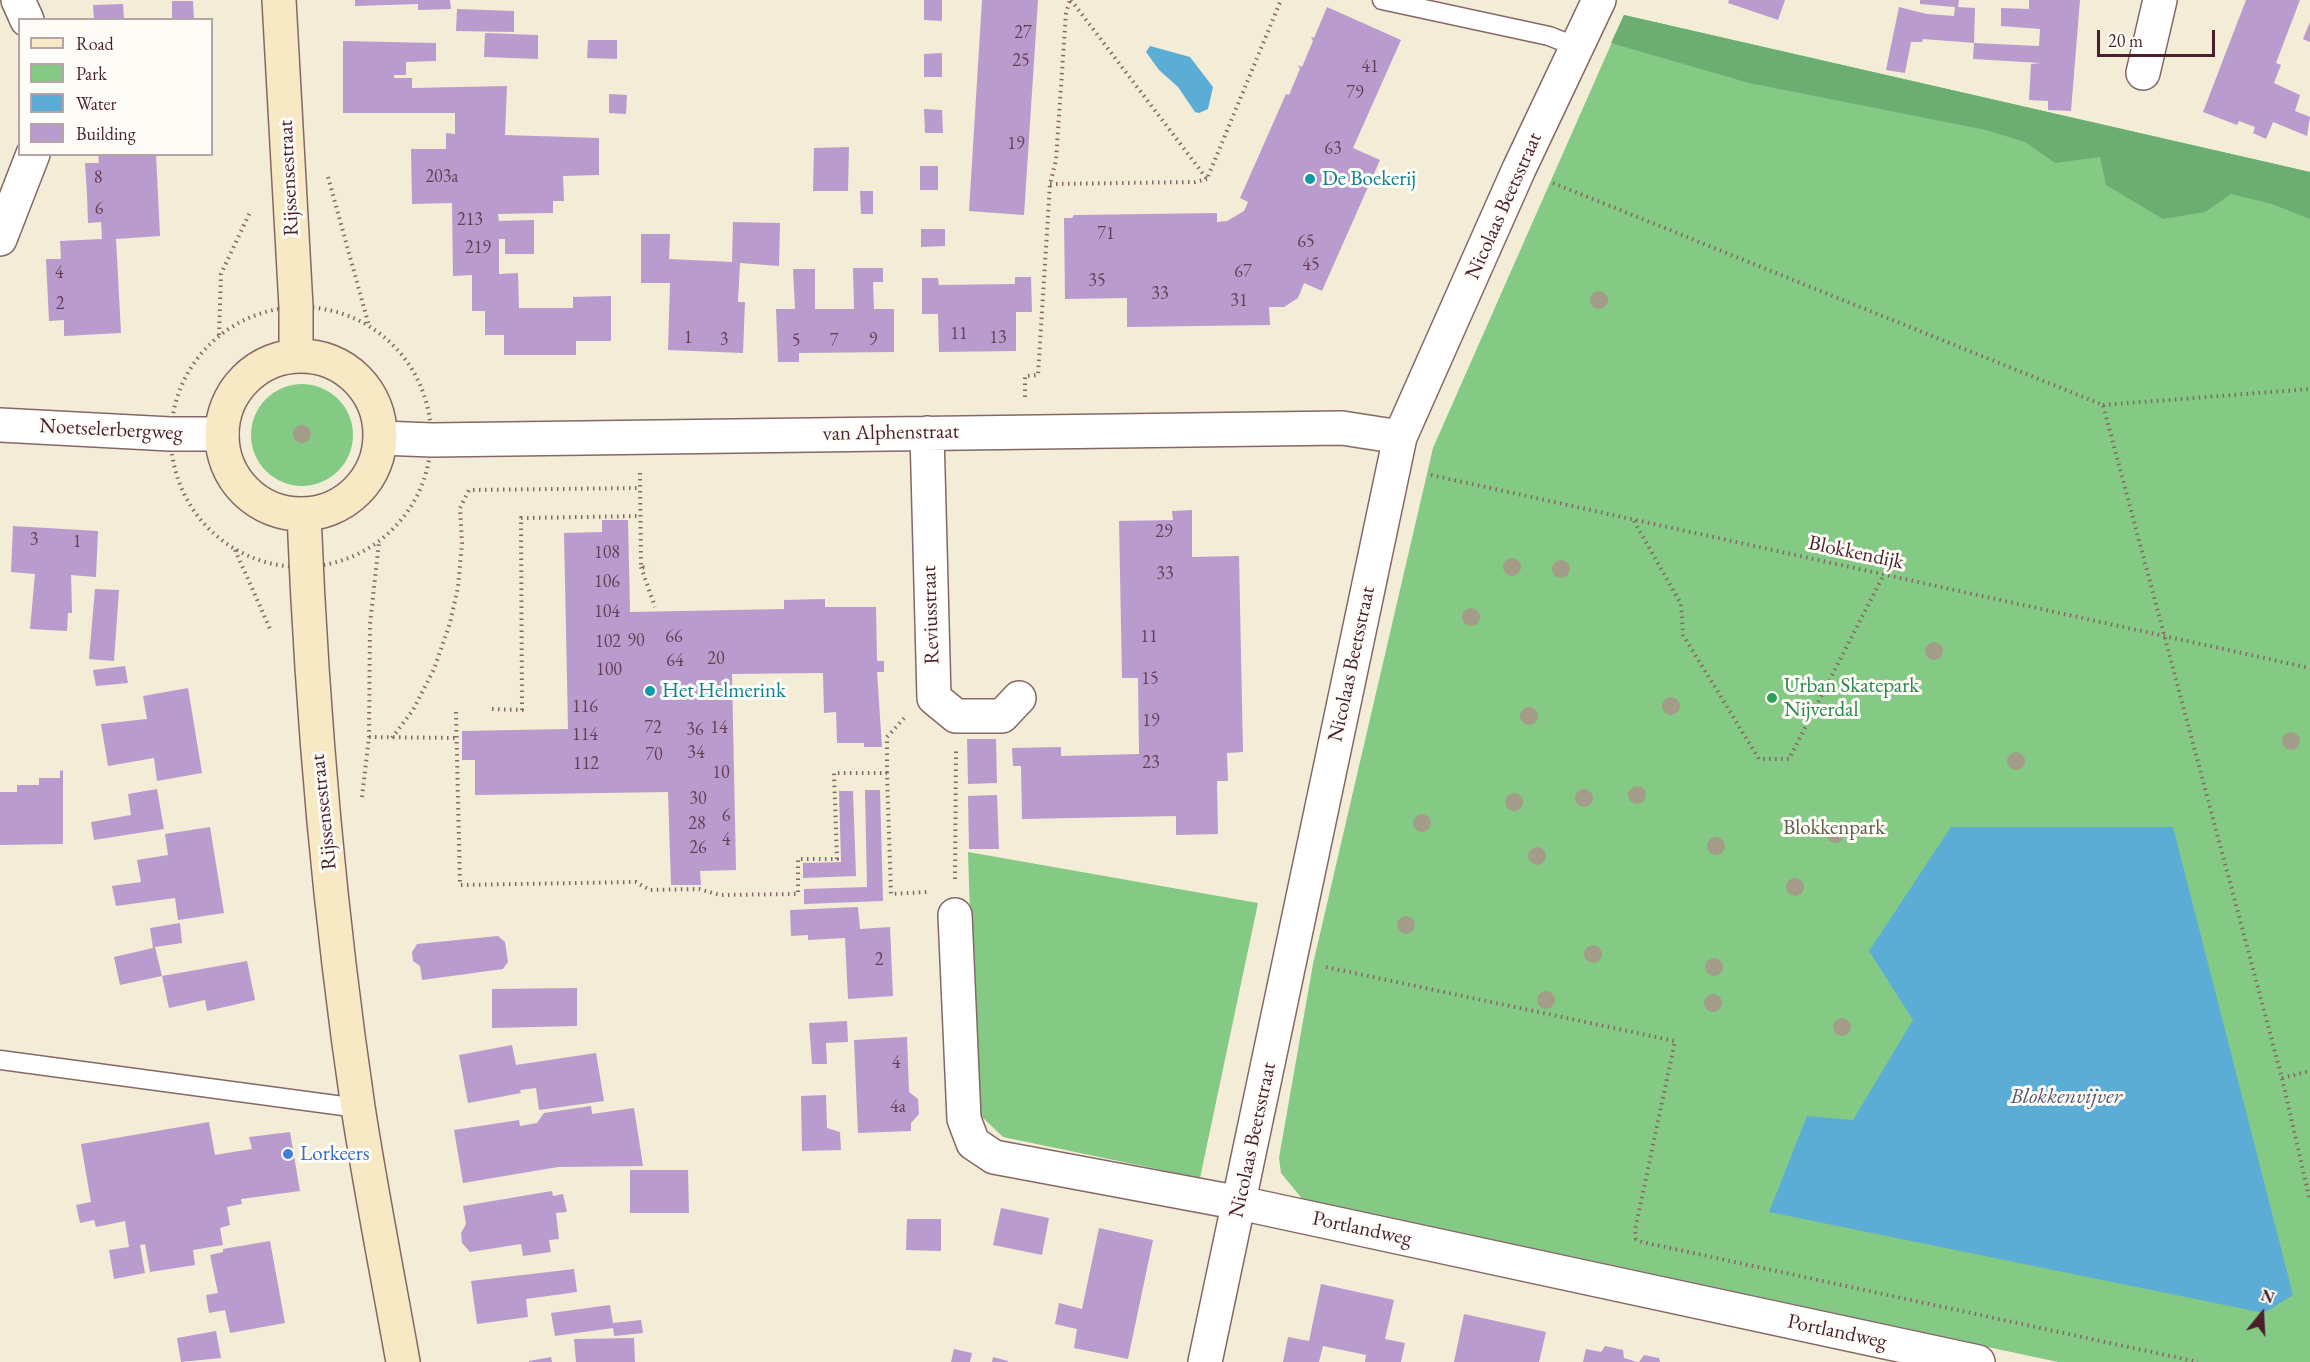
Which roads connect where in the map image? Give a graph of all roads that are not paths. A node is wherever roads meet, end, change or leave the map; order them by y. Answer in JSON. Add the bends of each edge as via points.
{"nodes":[{"id":1,"x":18,"y":0,"type":"edge"},
{"id":2,"x":279,"y":0,"type":"edge"},
{"id":3,"x":1382,"y":0,"type":"edge"},
{"id":4,"x":1599,"y":0,"type":"edge"},
{"id":5,"x":2160,"y":0,"type":"edge"},
{"id":6,"x":26,"y":18,"type":"edge"},
{"id":7,"x":1577,"y":47,"type":"junction"},
{"id":8,"x":2143,"y":73,"type":"dead end"},
{"id":9,"x":32,"y":156,"type":"edge"},
{"id":10,"x":0,"y":239,"type":"edge"},
{"id":11,"x":296,"y":356,"type":"junction"},
{"id":12,"x":0,"y":425,"type":"edge"},
{"id":13,"x":927,"y":433,"type":"junction"},
{"id":14,"x":222,"y":434,"type":"junction"},
{"id":15,"x":381,"y":438,"type":"junction"},
{"id":16,"x":1397,"y":452,"type":"junction"},
{"id":17,"x":304,"y":514,"type":"junction"},
{"id":18,"x":1019,"y":698,"type":"dead end"},
{"id":19,"x":955,"y":903,"type":"road end"},
{"id":20,"x":0,"y":1060,"type":"edge"},
{"id":21,"x":358,"y":1108,"type":"junction"},
{"id":22,"x":1240,"y":1203,"type":"junction"},
{"id":23,"x":403,"y":1362,"type":"edge"},
{"id":24,"x":1205,"y":1362,"type":"edge"},
{"id":25,"x":1978,"y":1362,"type":"edge"}],
"edges":[{"from":1,"to":6,"type":"street"},
{"from":2,"to":11,"type":"main road","name":"Rijssensestraat"},
{"from":3,"to":7,"type":"lane","via":[[1549,36]]},
{"from":4,"to":7,"type":"street","name":"Nicolaas Beetsstraat"},
{"from":5,"to":8,"type":"street"},
{"from":7,"to":16,"type":"street","name":"Nicolaas Beetsstraat","via":[[1519,169]]},
{"from":9,"to":10,"type":"street"},
{"from":11,"to":14,"type":"main road","via":[[271,362],[251,373],[235,390],[225,412]]},
{"from":11,"to":15,"type":"main road","via":[[325,359],[350,372],[373,402]]},
{"from":12,"to":14,"type":"street","name":"Noetselerbergweg"},
{"from":13,"to":15,"type":"street","name":"van Alphenstraat"},
{"from":13,"to":16,"type":"street","name":"van Alphenstraat","via":[[1342,428]]},
{"from":13,"to":18,"type":"street","name":"Reviusstraat","via":[[945,707],[1002,716]]},
{"from":14,"to":17,"type":"main road","via":[[227,464],[239,484],[272,509]]},
{"from":15,"to":17,"type":"main road","via":[[367,480],[353,496],[335,507]]},
{"from":16,"to":22,"type":"street","name":"Nicolaas Beetsstraat"},
{"from":17,"to":21,"type":"main road","name":"Rijssensestraat","via":[[318,762]]},
{"from":19,"to":22,"type":"street","name":"Portlandweg","via":[[964,1119],[973,1143],[994,1157]]},
{"from":20,"to":21,"type":"lane"},
{"from":21,"to":23,"type":"main road","name":"Rijssensestraat"},
{"from":22,"to":24,"type":"street","name":"Nicolaas Beetsstraat"},
{"from":22,"to":25,"type":"street","name":"Portlandweg"}]}
